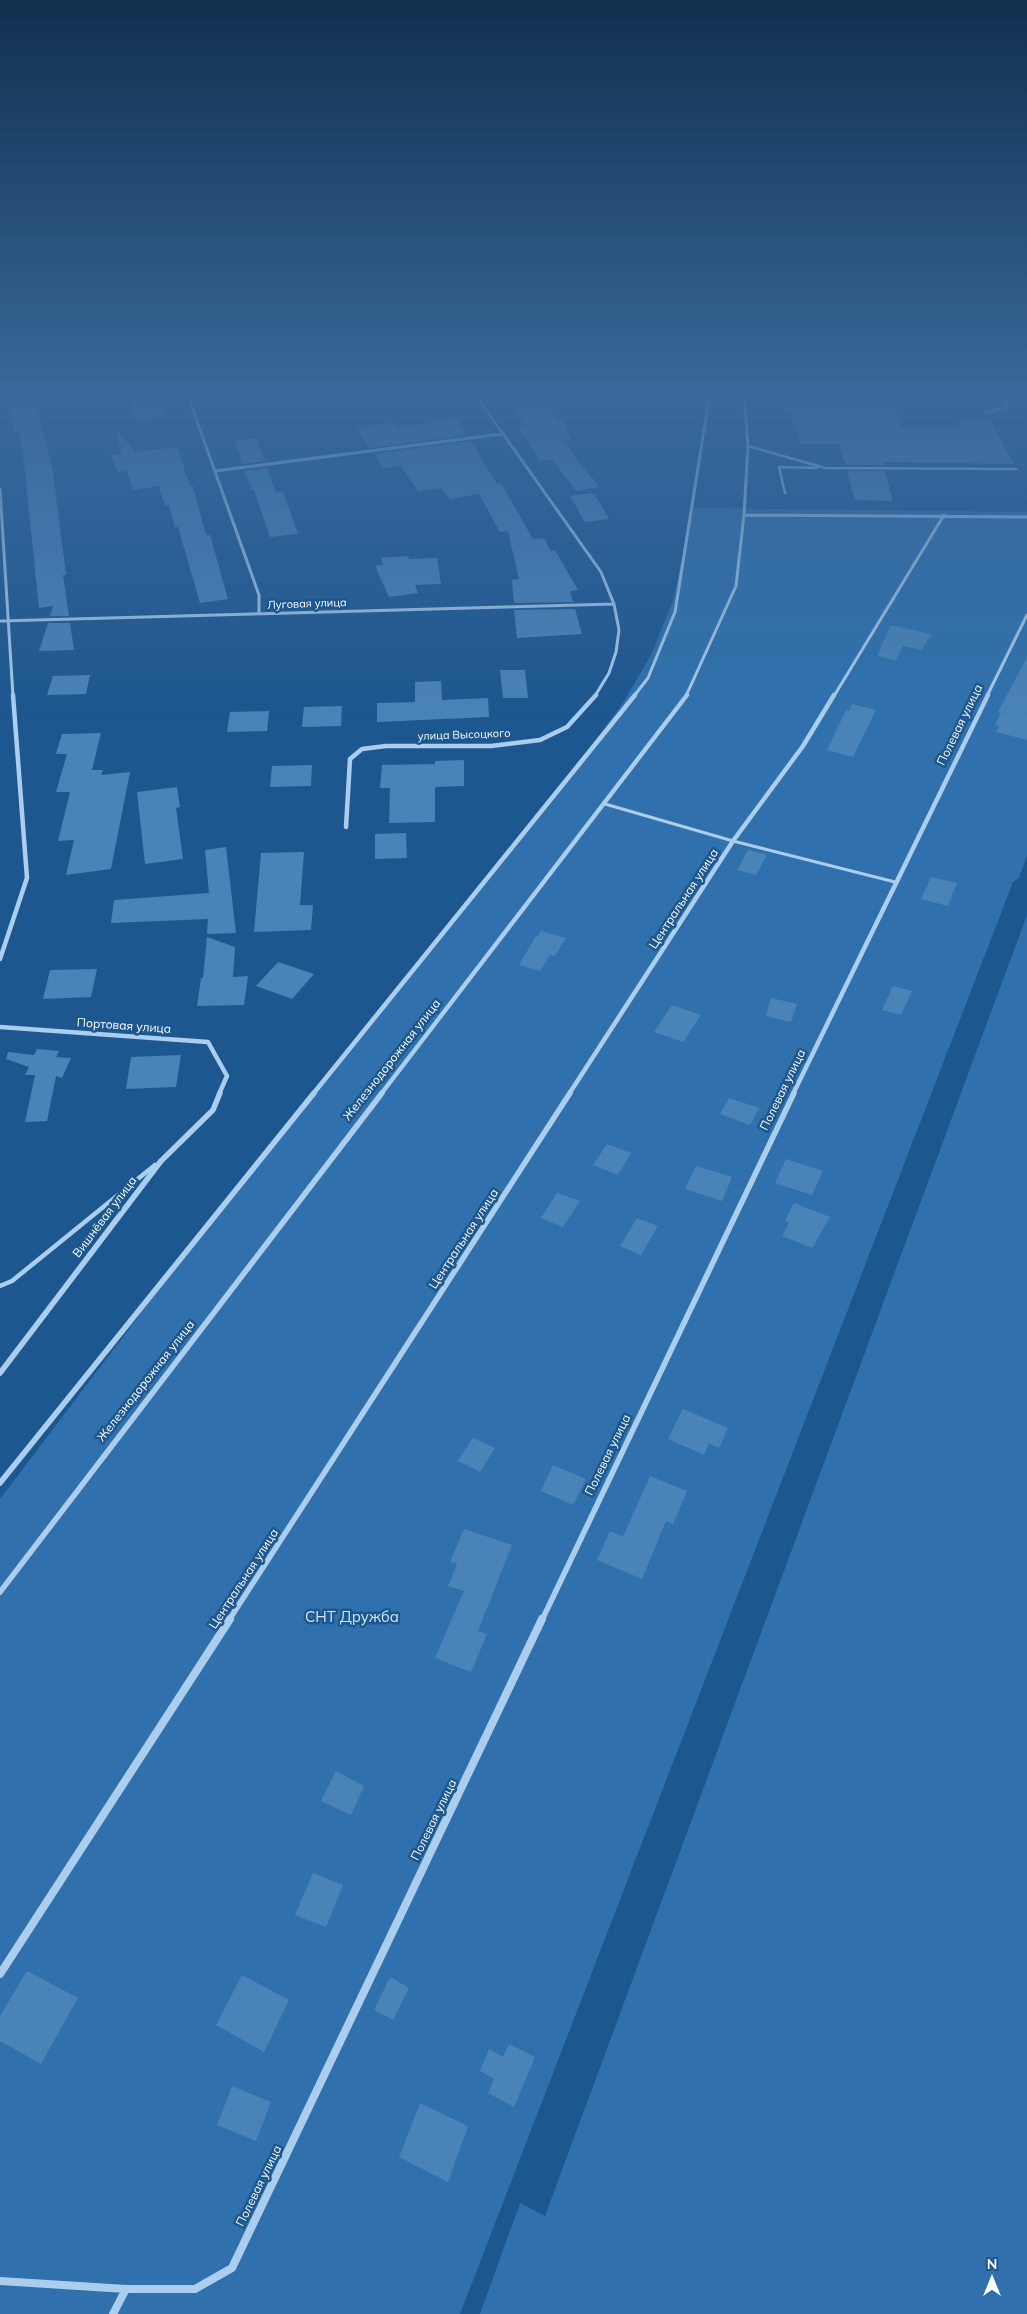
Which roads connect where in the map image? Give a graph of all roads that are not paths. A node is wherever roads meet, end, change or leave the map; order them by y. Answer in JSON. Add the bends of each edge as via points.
{"nodes":[{"id":1,"x":1,"y":501,"type":"edge"},
{"id":2,"x":226,"y":501,"type":"edge"},
{"id":3,"x":551,"y":501,"type":"edge"},
{"id":4,"x":692,"y":501,"type":"edge"},
{"id":5,"x":745,"y":501,"type":"edge"},
{"id":6,"x":744,"y":515,"type":"junction"},
{"id":7,"x":944,"y":515,"type":"junction"},
{"id":8,"x":1027,"y":517,"type":"edge"},
{"id":9,"x":614,"y":604,"type":"junction"},
{"id":10,"x":259,"y":614,"type":"junction"},
{"id":11,"x":1027,"y":615,"type":"edge"},
{"id":12,"x":7,"y":621,"type":"junction"},
{"id":13,"x":0,"y":622,"type":"edge"},
{"id":14,"x":605,"y":804,"type":"junction"},
{"id":15,"x":346,"y":827,"type":"dead end"},
{"id":16,"x":733,"y":841,"type":"junction"},
{"id":17,"x":896,"y":882,"type":"junction"},
{"id":18,"x":0,"y":960,"type":"edge"},
{"id":19,"x":0,"y":1027,"type":"edge"},
{"id":20,"x":227,"y":1076,"type":"joint"},
{"id":21,"x":161,"y":1161,"type":"junction"},
{"id":22,"x":0,"y":1286,"type":"edge"},
{"id":23,"x":0,"y":1373,"type":"edge"},
{"id":24,"x":0,"y":1483,"type":"edge"},
{"id":25,"x":0,"y":1592,"type":"edge"},
{"id":26,"x":0,"y":1974,"type":"edge"},
{"id":27,"x":0,"y":2281,"type":"edge"},
{"id":28,"x":126,"y":2289,"type":"junction"},
{"id":29,"x":113,"y":2314,"type":"edge"}],
"edges":[{"from":1,"to":12,"type":"street"},
{"from":2,"to":10,"type":"street","via":[[260,596]]},
{"from":3,"to":9,"type":"street","name":"улица Высоцкого","via":[[602,572]]},
{"from":4,"to":24,"type":"street","via":[[674,612],[648,678]]},
{"from":5,"to":6,"type":"street","name":"Железнодорожная улица"},
{"from":6,"to":7,"type":"street"},
{"from":6,"to":14,"type":"street","name":"Железнодорожная улица","via":[[736,586],[686,697]]},
{"from":7,"to":8,"type":"street"},
{"from":7,"to":16,"type":"street","name":"Центральная улица","via":[[803,746]]},
{"from":9,"to":10,"type":"street","name":"Луговая улица"},
{"from":9,"to":15,"type":"street","name":"улица Высоцкого","via":[[619,630],[616,652],[608,673],[594,698],[567,727],[540,740],[491,746],[362,749],[350,760]]},
{"from":10,"to":12,"type":"street","name":"Луговая улица"},
{"from":11,"to":17,"type":"street","name":"Полевая улица"},
{"from":12,"to":13,"type":"street","name":"Луговая улица"},
{"from":12,"to":18,"type":"street","via":[[27,878]]},
{"from":14,"to":16,"type":"lane"},
{"from":14,"to":25,"type":"street","name":"Железнодорожная улица"},
{"from":16,"to":17,"type":"lane"},
{"from":16,"to":26,"type":"street","name":"Центральная улица"},
{"from":17,"to":28,"type":"street","name":"Полевая улица","via":[[232,2268],[195,2290]]},
{"from":19,"to":20,"type":"street","name":"Портовая улица","via":[[208,1042]]},
{"from":20,"to":21,"type":"street","name":"Вишнёвая улица","via":[[213,1110]]},
{"from":21,"to":22,"type":"lane","via":[[12,1281]]},
{"from":21,"to":23,"type":"street","name":"Вишнёвая улица"},
{"from":27,"to":28,"type":"street"},
{"from":28,"to":29,"type":"street"}]}
